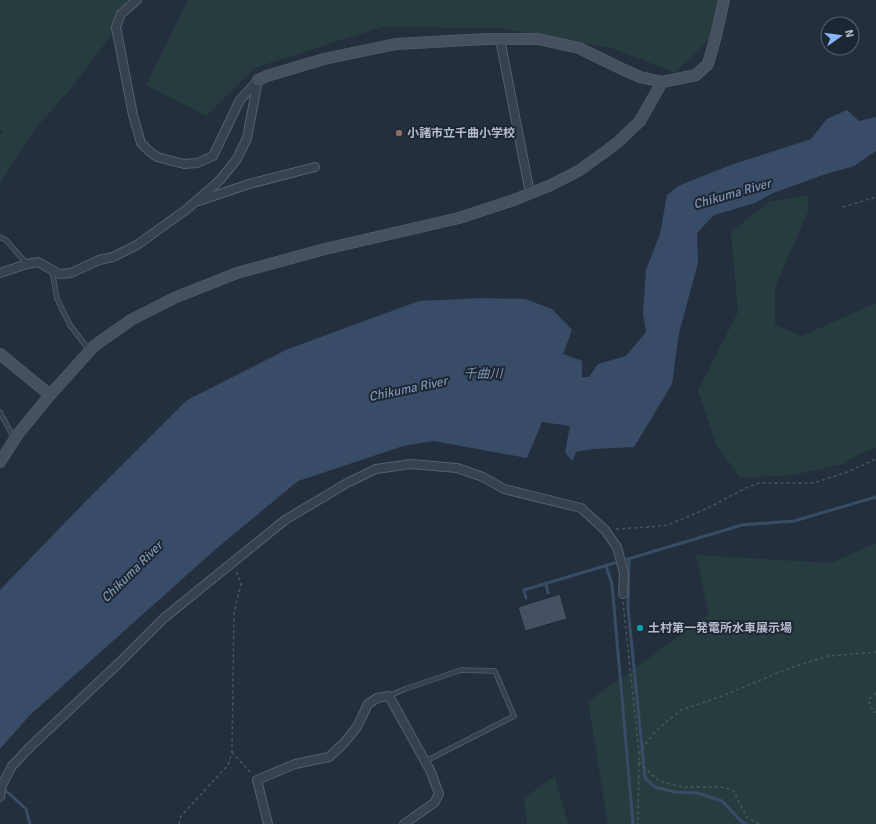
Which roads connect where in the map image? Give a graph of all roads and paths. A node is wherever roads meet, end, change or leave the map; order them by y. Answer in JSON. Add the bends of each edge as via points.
{"nodes":[{"id":1,"x":137,"y":0,"type":"edge"},
{"id":2,"x":724,"y":0,"type":"edge"},
{"id":3,"x":500,"y":39,"type":"junction"},
{"id":4,"x":258,"y":80,"type":"junction"},
{"id":5,"x":662,"y":82,"type":"junction"},
{"id":6,"x":315,"y":167,"type":"dead end"},
{"id":7,"x":530,"y":193,"type":"junction"},
{"id":8,"x":876,"y":197,"type":"edge"},
{"id":9,"x":195,"y":202,"type":"junction"},
{"id":10,"x":843,"y":207,"type":"dead end"},
{"id":11,"x":0,"y":237,"type":"edge"},
{"id":12,"x":26,"y":264,"type":"junction"},
{"id":13,"x":52,"y":270,"type":"junction"},
{"id":14,"x":0,"y":273,"type":"edge"},
{"id":15,"x":90,"y":351,"type":"junction"},
{"id":16,"x":0,"y":354,"type":"edge"},
{"id":17,"x":50,"y":395,"type":"junction"},
{"id":18,"x":0,"y":412,"type":"edge"},
{"id":19,"x":15,"y":439,"type":"junction"},
{"id":20,"x":876,"y":459,"type":"edge"},
{"id":21,"x":0,"y":462,"type":"edge"},
{"id":22,"x":605,"y":530,"type":"junction"},
{"id":23,"x":233,"y":561,"type":"junction"},
{"id":24,"x":623,"y":594,"type":"joint"},
{"id":25,"x":876,"y":652,"type":"edge"},
{"id":26,"x":876,"y":693,"type":"edge"},
{"id":27,"x":389,"y":696,"type":"junction"},
{"id":28,"x":876,"y":712,"type":"edge"},
{"id":29,"x":232,"y":752,"type":"junction"},
{"id":30,"x":639,"y":754,"type":"junction"},
{"id":31,"x":639,"y":761,"type":"junction"},
{"id":32,"x":424,"y":762,"type":"junction"},
{"id":33,"x":257,"y":780,"type":"junction"},
{"id":34,"x":0,"y":797,"type":"edge"},
{"id":35,"x":179,"y":824,"type":"edge"},
{"id":36,"x":268,"y":824,"type":"edge"},
{"id":37,"x":404,"y":824,"type":"edge"},
{"id":38,"x":638,"y":824,"type":"edge"},
{"id":39,"x":760,"y":824,"type":"edge"}],
"edges":[{"from":1,"to":4,"type":"street","via":[[121,14],[116,27],[141,143],[157,158],[184,164],[197,163],[213,156],[240,100]]},
{"from":2,"to":5,"type":"street","via":[[708,64],[696,75]]},
{"from":3,"to":4,"type":"street","via":[[396,44],[324,59]]},
{"from":3,"to":5,"type":"street","via":[[538,39],[580,48],[640,77]]},
{"from":3,"to":7,"type":"street"},
{"from":4,"to":9,"type":"street","via":[[247,138],[237,159],[220,180]]},
{"from":5,"to":7,"type":"street","via":[[640,121],[618,143],[580,170]]},
{"from":6,"to":9,"type":"street","via":[[249,184]]},
{"from":7,"to":15,"type":"street","via":[[459,218],[325,249],[237,274],[174,298],[131,320]]},
{"from":8,"to":10,"type":"path"},
{"from":9,"to":13,"type":"street","via":[[137,245],[113,257],[99,260],[71,273],[59,274]]},
{"from":11,"to":12,"type":"lane","via":[[6,240]]},
{"from":12,"to":13,"type":"street","via":[[38,262]]},
{"from":12,"to":14,"type":"street"},
{"from":13,"to":15,"type":"lane","via":[[57,299],[70,326]]},
{"from":15,"to":17,"type":"street"},
{"from":16,"to":17,"type":"street"},
{"from":17,"to":19,"type":"street"},
{"from":18,"to":19,"type":"lane"},
{"from":19,"to":21,"type":"street"},
{"from":20,"to":22,"type":"path","via":[[814,483],[759,483],[668,525]]},
{"from":22,"to":23,"type":"street","via":[[581,508],[504,489],[483,477],[457,468],[411,464],[376,469],[347,483],[285,520]]},
{"from":22,"to":24,"type":"street","via":[[617,546],[624,573]]},
{"from":23,"to":29,"type":"path","via":[[241,584],[234,613]]},
{"from":23,"to":34,"type":"street","via":[[164,618],[30,747],[12,766],[2,785]]},
{"from":24,"to":30,"type":"path"},
{"from":25,"to":30,"type":"path","via":[[828,656],[681,710],[658,729]]},
{"from":26,"to":28,"type":"path","via":[[868,700]]},
{"from":27,"to":32,"type":"street"},
{"from":27,"to":32,"type":"lane","via":[[461,670],[495,671],[514,716]]},
{"from":27,"to":33,"type":"street","via":[[377,698],[368,704],[357,727],[329,758],[295,764]]},
{"from":29,"to":33,"type":"path"},
{"from":29,"to":35,"type":"path","via":[[228,765],[181,816]]},
{"from":30,"to":31,"type":"path"},
{"from":31,"to":38,"type":"path"},
{"from":31,"to":39,"type":"path","via":[[659,781],[683,787],[721,787],[733,790],[747,818]]},
{"from":32,"to":37,"type":"street","via":[[431,772],[439,794],[434,804]]},
{"from":33,"to":36,"type":"street"}]}
